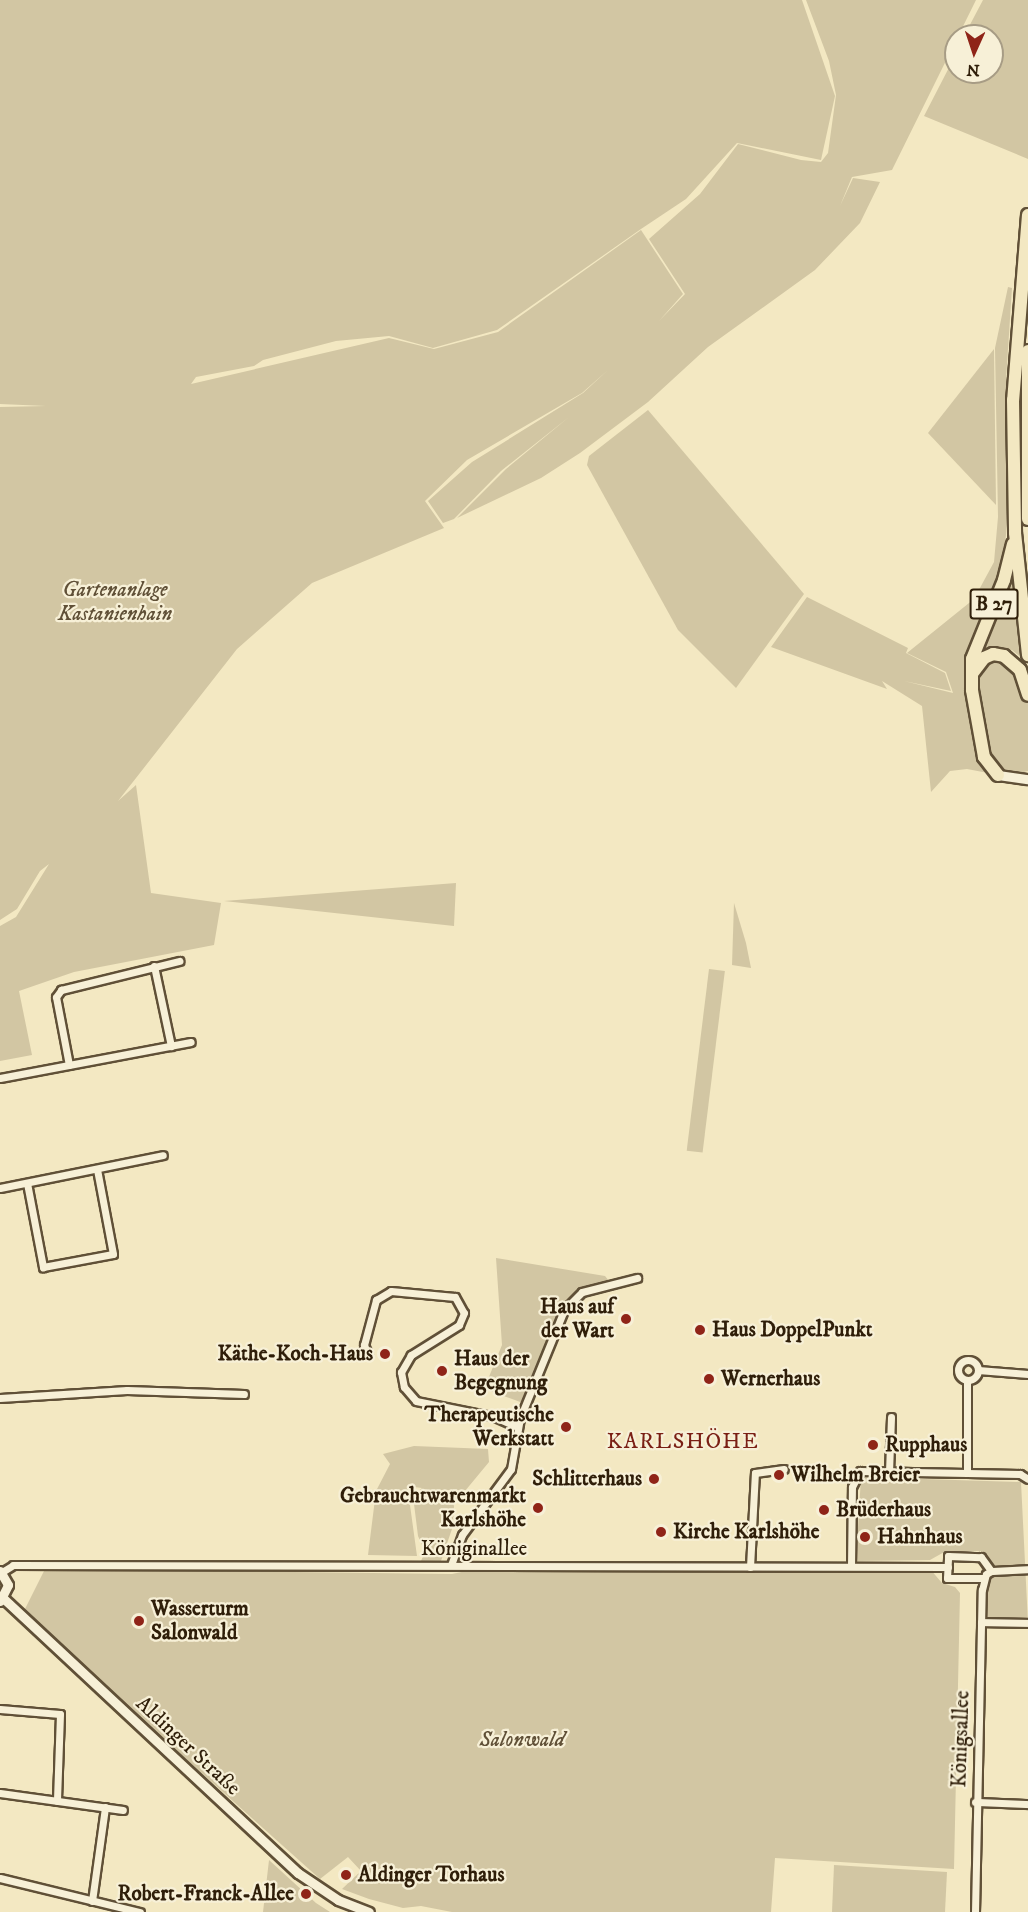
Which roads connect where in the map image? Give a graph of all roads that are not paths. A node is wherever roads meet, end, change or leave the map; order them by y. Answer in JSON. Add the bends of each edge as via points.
{"nodes":[{"id":1,"x":1028,"y":215,"type":"edge"},
{"id":2,"x":1028,"y":351,"type":"edge"},
{"id":3,"x":1027,"y":504,"type":"edge"},
{"id":4,"x":1028,"y":519,"type":"edge"},
{"id":5,"x":1015,"y":533,"type":"junction"},
{"id":6,"x":1028,"y":655,"type":"edge"},
{"id":7,"x":972,"y":674,"type":"junction"},
{"id":8,"x":1028,"y":695,"type":"edge"},
{"id":9,"x":998,"y":775,"type":"joint"},
{"id":10,"x":1028,"y":779,"type":"edge"},
{"id":11,"x":179,"y":961,"type":"dead end"},
{"id":12,"x":154,"y":966,"type":"junction"},
{"id":13,"x":191,"y":1042,"type":"dead end"},
{"id":14,"x":171,"y":1046,"type":"junction"},
{"id":15,"x":69,"y":1065,"type":"junction"},
{"id":16,"x":0,"y":1078,"type":"edge"},
{"id":17,"x":163,"y":1155,"type":"dead end"},
{"id":18,"x":98,"y":1169,"type":"junction"},
{"id":19,"x":27,"y":1183,"type":"junction"},
{"id":20,"x":0,"y":1188,"type":"edge"},
{"id":21,"x":637,"y":1278,"type":"dead end"},
{"id":22,"x":368,"y":1354,"type":"dead end"},
{"id":23,"x":978,"y":1370,"type":"junction"},
{"id":24,"x":1028,"y":1374,"type":"edge"},
{"id":25,"x":967,"y":1380,"type":"junction"},
{"id":26,"x":244,"y":1394,"type":"dead end"},
{"id":27,"x":0,"y":1398,"type":"edge"},
{"id":28,"x":891,"y":1417,"type":"dead end"},
{"id":29,"x":517,"y":1427,"type":"junction"},
{"id":30,"x":784,"y":1469,"type":"dead end"},
{"id":31,"x":890,"y":1472,"type":"junction"},
{"id":32,"x":967,"y":1473,"type":"junction"},
{"id":33,"x":1028,"y":1479,"type":"edge"},
{"id":34,"x":1028,"y":1562,"type":"edge"},
{"id":35,"x":451,"y":1565,"type":"junction"},
{"id":36,"x":851,"y":1566,"type":"junction"},
{"id":37,"x":750,"y":1567,"type":"junction"},
{"id":38,"x":948,"y":1567,"type":"junction"},
{"id":39,"x":1028,"y":1569,"type":"edge"},
{"id":40,"x":1,"y":1571,"type":"edge"},
{"id":41,"x":991,"y":1571,"type":"junction"},
{"id":42,"x":984,"y":1578,"type":"junction"},
{"id":43,"x":2,"y":1600,"type":"edge"},
{"id":44,"x":981,"y":1622,"type":"junction"},
{"id":45,"x":1028,"y":1623,"type":"edge"},
{"id":46,"x":0,"y":1709,"type":"edge"},
{"id":47,"x":0,"y":1793,"type":"edge"},
{"id":48,"x":57,"y":1801,"type":"junction"},
{"id":49,"x":975,"y":1802,"type":"junction"},
{"id":50,"x":1028,"y":1804,"type":"edge"},
{"id":51,"x":105,"y":1807,"type":"junction"},
{"id":52,"x":123,"y":1810,"type":"dead end"},
{"id":53,"x":0,"y":1878,"type":"edge"},
{"id":54,"x":93,"y":1901,"type":"junction"},
{"id":55,"x":356,"y":1910,"type":"edge"},
{"id":56,"x":141,"y":1912,"type":"edge"},
{"id":57,"x":369,"y":1912,"type":"edge"},
{"id":58,"x":975,"y":1912,"type":"edge"}],
"edges":[{"from":1,"to":5,"type":"highway","number":"B 27","via":[[1013,399]]},
{"from":2,"to":3,"type":"highway"},
{"from":3,"to":4,"type":"highway"},
{"from":5,"to":6,"type":"highway","number":"B 27"},
{"from":5,"to":7,"type":"highway","number":"B 27","via":[[1004,580],[972,659]]},
{"from":7,"to":8,"type":"highway","via":[[984,658],[993,654],[1004,656],[1020,670]]},
{"from":7,"to":9,"type":"highway","number":"B 27","via":[[984,757]]},
{"from":9,"to":10,"type":"main road"},
{"from":11,"to":12,"type":"street"},
{"from":12,"to":14,"type":"street"},
{"from":12,"to":15,"type":"street","via":[[133,970],[121,978],[61,990],[56,998]]},
{"from":13,"to":14,"type":"street"},
{"from":14,"to":15,"type":"street"},
{"from":15,"to":16,"type":"street"},
{"from":17,"to":18,"type":"street"},
{"from":18,"to":19,"type":"street"},
{"from":18,"to":19,"type":"street","via":[[113,1254],[43,1267]]},
{"from":19,"to":20,"type":"street"},
{"from":21,"to":29,"type":"street","via":[[582,1292],[569,1303]]},
{"from":22,"to":29,"type":"street","via":[[364,1345],[376,1300],[391,1292],[455,1296],[464,1313],[459,1325],[411,1355],[401,1372],[404,1387],[416,1401],[495,1417]]},
{"from":23,"to":24,"type":"street"},
{"from":23,"to":25,"type":"street"},
{"from":23,"to":25,"type":"street","via":[[972,1361],[961,1362],[958,1373]]},
{"from":25,"to":32,"type":"street"},
{"from":26,"to":27,"type":"street","via":[[127,1390]]},
{"from":28,"to":31,"type":"street"},
{"from":29,"to":35,"type":"street","via":[[512,1468],[462,1535]]},
{"from":30,"to":37,"type":"street","via":[[755,1473]]},
{"from":31,"to":32,"type":"street"},
{"from":31,"to":36,"type":"street","via":[[860,1472],[852,1487]]},
{"from":32,"to":33,"type":"street","via":[[1020,1474]]},
{"from":34,"to":39,"type":"street"},
{"from":35,"to":37,"type":"street","name":"Königinallee"},
{"from":35,"to":40,"type":"street","name":"Königinallee","via":[[14,1565]]},
{"from":36,"to":37,"type":"street","name":"Königinallee"},
{"from":36,"to":38,"type":"street","name":"Königinallee"},
{"from":38,"to":41,"type":"street","name":"Königinallee","via":[[948,1556],[981,1557]]},
{"from":38,"to":42,"type":"street","via":[[947,1578]]},
{"from":39,"to":41,"type":"street"},
{"from":40,"to":43,"type":"main road","via":[[9,1585]]},
{"from":41,"to":42,"type":"street"},
{"from":42,"to":44,"type":"street","name":"Königsallee"},
{"from":43,"to":55,"type":"main road","name":"Aldinger Straße","via":[[298,1874]]},
{"from":44,"to":45,"type":"street"},
{"from":44,"to":49,"type":"street","name":"Königsallee"},
{"from":46,"to":48,"type":"street","via":[[60,1714]]},
{"from":47,"to":48,"type":"street"},
{"from":48,"to":51,"type":"street"},
{"from":49,"to":50,"type":"street"},
{"from":49,"to":58,"type":"street","name":"Königsallee"},
{"from":51,"to":52,"type":"street"},
{"from":51,"to":54,"type":"street"},
{"from":53,"to":54,"type":"street"},
{"from":54,"to":56,"type":"street"},
{"from":55,"to":57,"type":"main road"}]}
